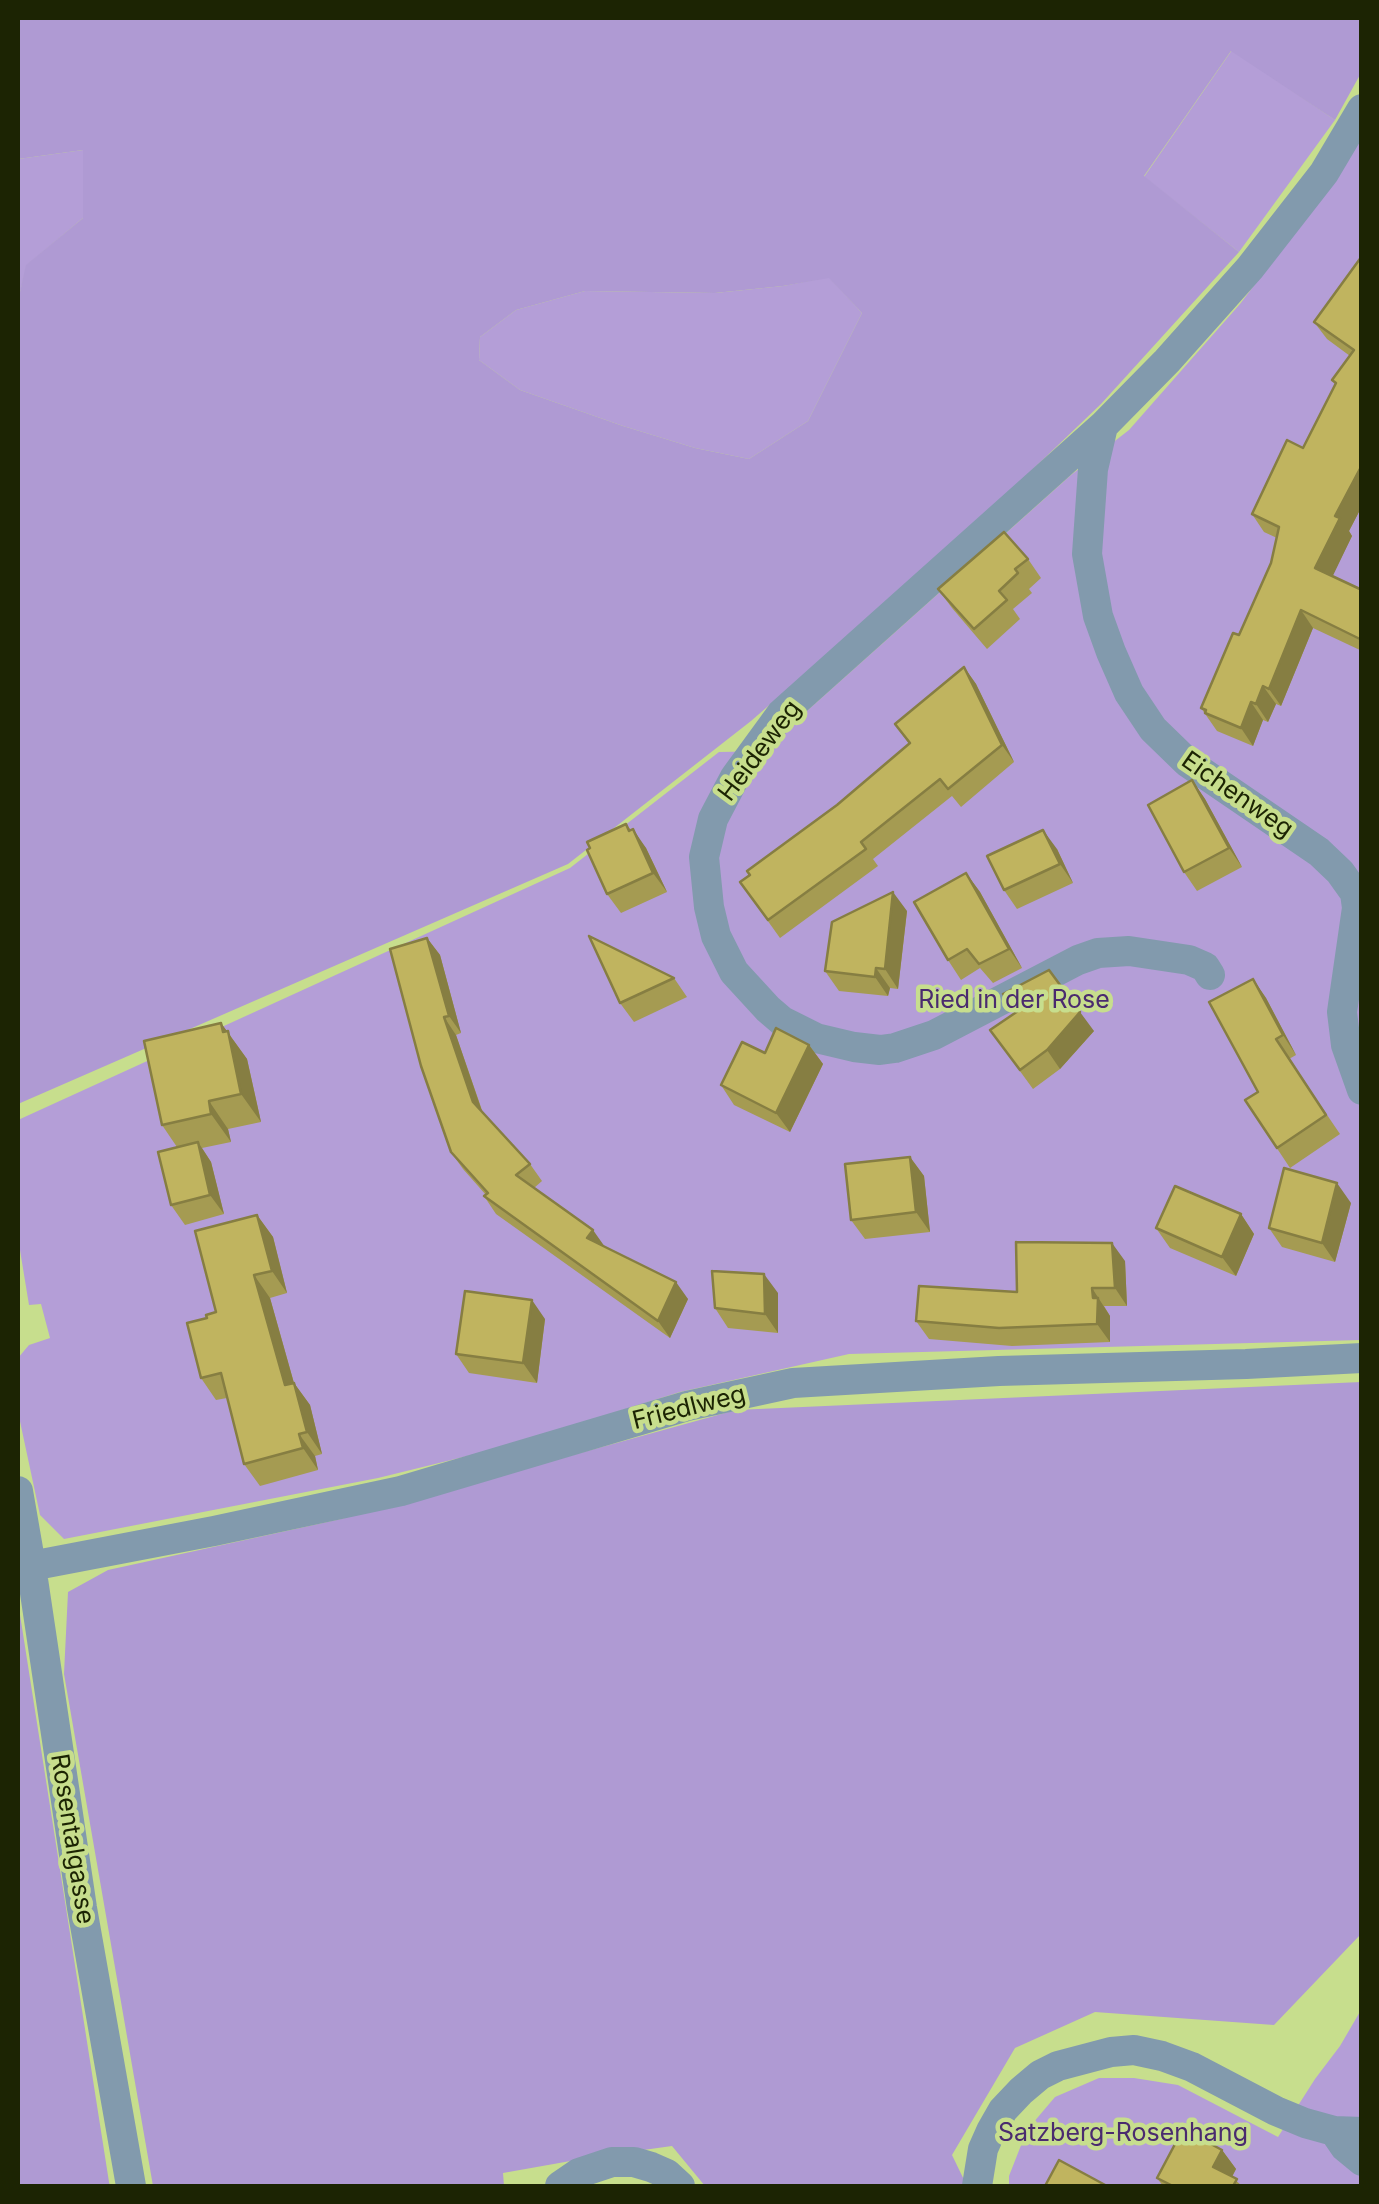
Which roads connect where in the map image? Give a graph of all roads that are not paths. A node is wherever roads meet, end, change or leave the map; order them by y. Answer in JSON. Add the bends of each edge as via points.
{"nodes":[{"id":1,"x":1362,"y":109,"type":"edge"},
{"id":2,"x":1103,"y":426,"type":"junction"},
{"id":3,"x":1210,"y":975,"type":"dead end"},
{"id":4,"x":1362,"y":1090,"type":"edge"},
{"id":5,"x":1362,"y":1358,"type":"edge"},
{"id":6,"x":18,"y":1491,"type":"edge"},
{"id":7,"x":31,"y":1566,"type":"junction"},
{"id":8,"x":1348,"y":2132,"type":"edge"},
{"id":9,"x":1362,"y":2161,"type":"edge"},
{"id":10,"x":131,"y":2186,"type":"edge"},
{"id":11,"x":560,"y":2186,"type":"edge"},
{"id":12,"x":680,"y":2186,"type":"edge"},
{"id":13,"x":976,"y":2186,"type":"edge"}],
"edges":[{"from":1,"to":2,"type":"street","via":[[1324,173],[1250,268]]},
{"from":2,"to":3,"type":"street","name":"Heideweg","via":[[781,714],[713,819],[704,857],[708,907],[734,972],[768,1009],[816,1038],[854,1047],[895,1048],[934,1035],[1098,953],[1189,960]]},
{"from":2,"to":4,"type":"street","name":"Eichenweg","via":[[1088,554],[1111,652],[1153,729],[1187,762],[1320,852],[1354,893],[1342,1012]]},
{"from":5,"to":7,"type":"street","name":"Friedlweg","via":[[793,1383],[687,1406],[400,1491]]},
{"from":6,"to":7,"type":"street","name":"Rosentalgasse"},
{"from":7,"to":10,"type":"street","name":"Rosentalgasse"},
{"from":8,"to":9,"type":"street","via":[[1345,2148]]},
{"from":8,"to":13,"type":"street","via":[[1305,2123],[1162,2056],[1111,2052],[1058,2066],[1021,2091],[991,2131]]},
{"from":11,"to":12,"type":"street","via":[[612,2162],[650,2167]]}]}
